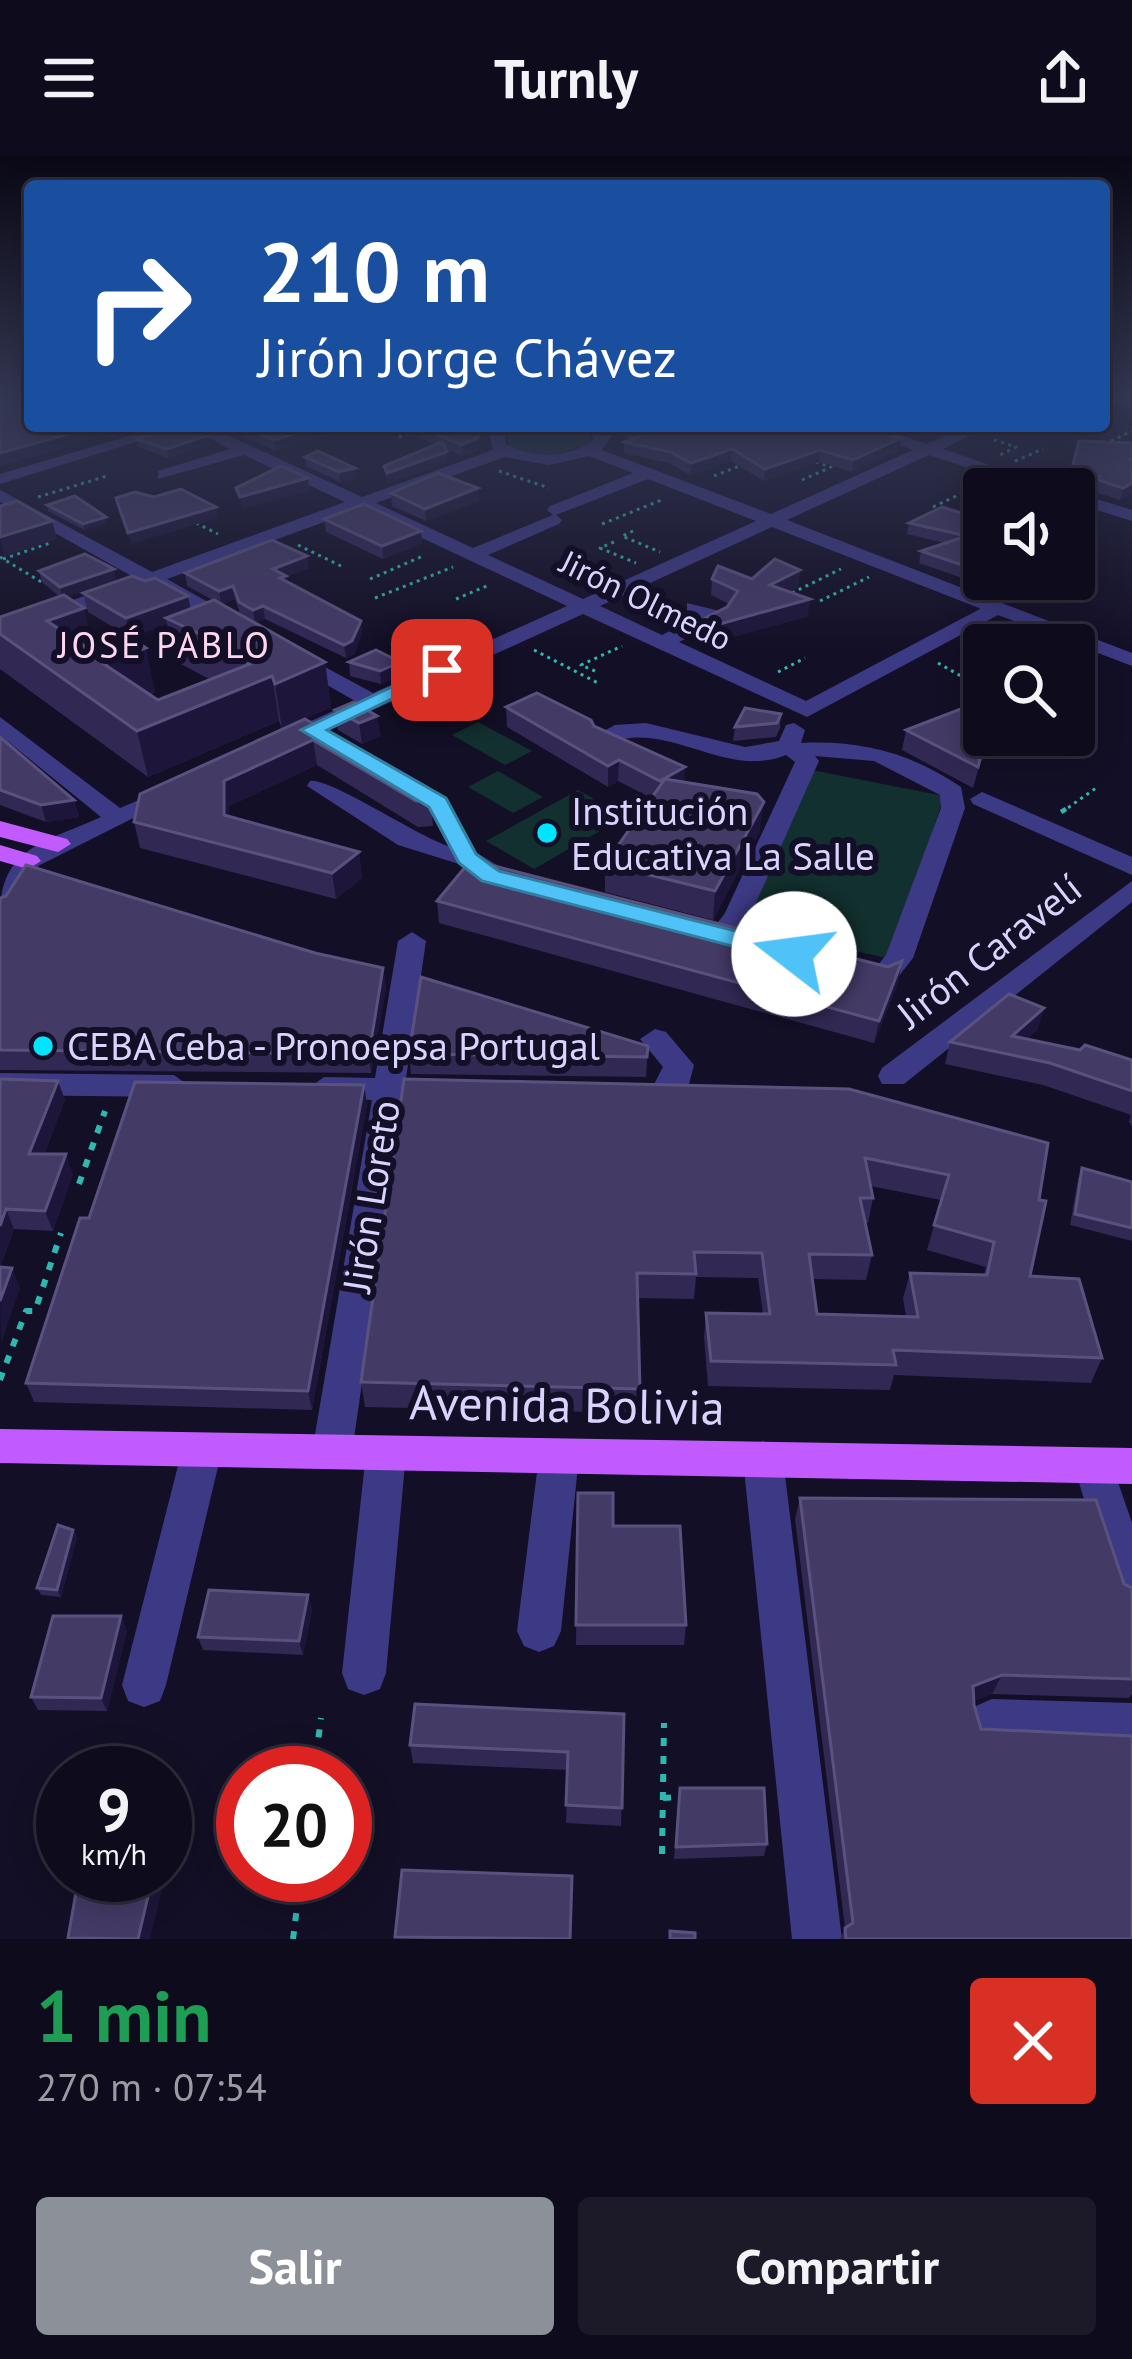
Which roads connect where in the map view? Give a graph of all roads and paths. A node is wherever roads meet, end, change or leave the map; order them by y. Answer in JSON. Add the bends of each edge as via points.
{"nodes":[{"id":1,"x":86,"y":481,"type":"edge"},
{"id":2,"x":316,"y":481,"type":"edge"},
{"id":3,"x":420,"y":481,"type":"edge"},
{"id":4,"x":531,"y":481,"type":"edge"},
{"id":5,"x":630,"y":481,"type":"edge"},
{"id":6,"x":669,"y":481,"type":"edge"},
{"id":7,"x":706,"y":481,"type":"edge"},
{"id":8,"x":858,"y":481,"type":"edge"},
{"id":9,"x":549,"y":488,"type":"dead end"},
{"id":10,"x":688,"y":489,"type":"junction"},
{"id":11,"x":963,"y":493,"type":"edge"},
{"id":12,"x":8,"y":500,"type":"edge"},
{"id":13,"x":362,"y":502,"type":"junction"},
{"id":14,"x":1095,"y":504,"type":"edge"},
{"id":15,"x":934,"y":507,"type":"edge"},
{"id":16,"x":1132,"y":516,"type":"edge"},
{"id":17,"x":183,"y":517,"type":"edge"},
{"id":18,"x":771,"y":521,"type":"junction"},
{"id":19,"x":602,"y":524,"type":"dead end"},
{"id":20,"x":633,"y":531,"type":"dead end"},
{"id":21,"x":274,"y":533,"type":"junction"},
{"id":22,"x":73,"y":536,"type":"junction"},
{"id":23,"x":614,"y":542,"type":"dead end"},
{"id":24,"x":452,"y":544,"type":"junction"},
{"id":25,"x":240,"y":546,"type":"junction"},
{"id":26,"x":477,"y":556,"type":"junction"},
{"id":27,"x":866,"y":557,"type":"junction"},
{"id":28,"x":2,"y":558,"type":"edge"},
{"id":29,"x":682,"y":561,"type":"junction"},
{"id":30,"x":341,"y":566,"type":"dead end"},
{"id":31,"x":889,"y":566,"type":"junction"},
{"id":32,"x":658,"y":572,"type":"junction"},
{"id":33,"x":516,"y":574,"type":"junction"},
{"id":34,"x":150,"y":578,"type":"junction"},
{"id":35,"x":370,"y":579,"type":"dead end"},
{"id":36,"x":43,"y":583,"type":"edge"},
{"id":37,"x":792,"y":593,"type":"edge"},
{"id":38,"x":375,"y":598,"type":"dead end"},
{"id":39,"x":455,"y":599,"type":"dead end"},
{"id":40,"x":995,"y":600,"type":"edge"},
{"id":41,"x":820,"y":601,"type":"dead end"},
{"id":42,"x":584,"y":606,"type":"junction"},
{"id":43,"x":991,"y":606,"type":"junction"},
{"id":44,"x":694,"y":607,"type":"dead end"},
{"id":45,"x":717,"y":616,"type":"junction"},
{"id":46,"x":738,"y":626,"type":"edge"},
{"id":47,"x":0,"y":633,"type":"edge"},
{"id":48,"x":512,"y":638,"type":"junction"},
{"id":49,"x":653,"y":639,"type":"junction"},
{"id":50,"x":915,"y":653,"type":"junction"},
{"id":51,"x":1132,"y":660,"type":"edge"},
{"id":52,"x":595,"y":671,"type":"dead end"},
{"id":53,"x":963,"y":678,"type":"edge"},
{"id":54,"x":598,"y":683,"type":"dead end"},
{"id":55,"x":373,"y":702,"type":"junction"},
{"id":56,"x":807,"y":710,"type":"junction"},
{"id":57,"x":0,"y":724,"type":"edge"},
{"id":58,"x":311,"y":730,"type":"junction"},
{"id":59,"x":794,"y":747,"type":"junction"},
{"id":60,"x":268,"y":749,"type":"edge"},
{"id":61,"x":656,"y":762,"type":"edge"},
{"id":62,"x":319,"y":786,"type":"dead end"},
{"id":63,"x":182,"y":788,"type":"edge"},
{"id":64,"x":1096,"y":788,"type":"dead end"},
{"id":65,"x":982,"y":799,"type":"dead end"},
{"id":66,"x":118,"y":818,"type":"junction"},
{"id":67,"x":1042,"y":826,"type":"junction"},
{"id":68,"x":0,"y":829,"type":"edge"},
{"id":69,"x":58,"y":844,"type":"junction"},
{"id":70,"x":0,"y":853,"type":"edge"},
{"id":71,"x":467,"y":858,"type":"junction"},
{"id":72,"x":1132,"y":867,"type":"edge"},
{"id":73,"x":10,"y":884,"type":"edge"},
{"id":74,"x":532,"y":887,"type":"edge"},
{"id":75,"x":1132,"y":889,"type":"edge"},
{"id":76,"x":678,"y":926,"type":"edge"},
{"id":77,"x":412,"y":941,"type":"dead end"},
{"id":78,"x":825,"y":962,"type":"edge"},
{"id":79,"x":655,"y":1039,"type":"dead end"},
{"id":80,"x":893,"y":1076,"type":"dead end"},
{"id":81,"x":0,"y":1084,"type":"edge"},
{"id":82,"x":115,"y":1085,"type":"junction"},
{"id":83,"x":204,"y":1086,"type":"edge"},
{"id":84,"x":295,"y":1088,"type":"edge"},
{"id":85,"x":387,"y":1089,"type":"junction"},
{"id":86,"x":480,"y":1090,"type":"edge"},
{"id":87,"x":713,"y":1093,"type":"edge"},
{"id":88,"x":79,"y":1184,"type":"dead end"},
{"id":89,"x":61,"y":1233,"type":"dead end"},
{"id":90,"x":0,"y":1380,"type":"edge"},
{"id":91,"x":202,"y":1450,"type":"junction"},
{"id":92,"x":2,"y":1451,"type":"edge"},
{"id":93,"x":332,"y":1452,"type":"junction"},
{"id":94,"x":386,"y":1453,"type":"junction"},
{"id":95,"x":559,"y":1456,"type":"junction"},
{"id":96,"x":763,"y":1460,"type":"junction"},
{"id":97,"x":1113,"y":1466,"type":"edge"},
{"id":98,"x":1132,"y":1589,"type":"edge"},
{"id":99,"x":539,"y":1631,"type":"dead end"},
{"id":100,"x":364,"y":1673,"type":"dead end"},
{"id":101,"x":144,"y":1685,"type":"dead end"},
{"id":102,"x":321,"y":1718,"type":"dead end"},
{"id":103,"x":992,"y":1722,"type":"dead end"},
{"id":104,"x":664,"y":1723,"type":"dead end"},
{"id":105,"x":1132,"y":1726,"type":"edge"},
{"id":106,"x":317,"y":1746,"type":"edge"},
{"id":107,"x":686,"y":1797,"type":"edge"},
{"id":108,"x":663,"y":1798,"type":"junction"},
{"id":109,"x":662,"y":1854,"type":"dead end"},
{"id":110,"x":298,"y":1902,"type":"edge"},
{"id":111,"x":293,"y":1939,"type":"edge"},
{"id":112,"x":817,"y":1939,"type":"edge"}],
"edges":[{"from":1,"to":12,"type":"path"},
{"from":2,"to":13,"type":"street","name":"Jirón Olmedo"},
{"from":3,"to":13,"type":"street"},
{"from":4,"to":9,"type":"path"},
{"from":5,"to":26,"type":"street"},
{"from":6,"to":10,"type":"street"},
{"from":7,"to":10,"type":"path"},
{"from":8,"to":18,"type":"street"},
{"from":10,"to":18,"type":"street"},
{"from":10,"to":19,"type":"path"},
{"from":11,"to":15,"type":"path"},
{"from":12,"to":22,"type":"street"},
{"from":13,"to":21,"type":"street"},
{"from":13,"to":24,"type":"street","name":"Jirón Olmedo"},
{"from":14,"to":16,"type":"street"},
{"from":17,"to":25,"type":"path"},
{"from":18,"to":27,"type":"street"},
{"from":18,"to":29,"type":"street"},
{"from":20,"to":29,"type":"path","via":[[622,536]]},
{"from":21,"to":25,"type":"street"},
{"from":21,"to":30,"type":"path"},
{"from":22,"to":28,"type":"path"},
{"from":22,"to":34,"type":"street"},
{"from":23,"to":32,"type":"path","via":[[600,548]]},
{"from":24,"to":26,"type":"street","name":"Jirón Olmedo"},
{"from":24,"to":35,"type":"path"},
{"from":25,"to":34,"type":"street"},
{"from":26,"to":33,"type":"street","name":"Jirón Olmedo"},
{"from":26,"to":38,"type":"path"},
{"from":27,"to":31,"type":"street"},
{"from":27,"to":37,"type":"path"},
{"from":28,"to":36,"type":"path"},
{"from":29,"to":32,"type":"street"},
{"from":31,"to":41,"type":"path"},
{"from":31,"to":43,"type":"street"},
{"from":32,"to":42,"type":"street"},
{"from":33,"to":39,"type":"path"},
{"from":33,"to":42,"type":"street","name":"Jirón Olmedo"},
{"from":34,"to":47,"type":"street"},
{"from":34,"to":55,"type":"street"},
{"from":40,"to":43,"type":"street"},
{"from":42,"to":48,"type":"street"},
{"from":42,"to":49,"type":"street","name":"Jirón Olmedo"},
{"from":43,"to":50,"type":"street"},
{"from":43,"to":51,"type":"street"},
{"from":44,"to":45,"type":"street"},
{"from":45,"to":46,"type":"street"},
{"from":45,"to":49,"type":"street"},
{"from":48,"to":54,"type":"path"},
{"from":48,"to":55,"type":"street"},
{"from":49,"to":52,"type":"path","via":[[581,665]]},
{"from":49,"to":56,"type":"street","name":"Jirón Olmedo"},
{"from":50,"to":53,"type":"path"},
{"from":50,"to":56,"type":"street"},
{"from":55,"to":58,"type":"street"},
{"from":56,"to":59,"type":"street"},
{"from":57,"to":66,"type":"street"},
{"from":58,"to":60,"type":"street"},
{"from":58,"to":71,"type":"street","via":[[438,803]]},
{"from":59,"to":61,"type":"street","via":[[764,757],[631,728],[604,738]]},
{"from":59,"to":76,"type":"street","via":[[807,761],[733,937]]},
{"from":59,"to":78,"type":"street","via":[[865,749],[906,761],[952,792],[899,958],[885,975]]},
{"from":62,"to":71,"type":"street","via":[[398,838]]},
{"from":63,"to":66,"type":"street"},
{"from":64,"to":67,"type":"path"},
{"from":65,"to":67,"type":"street"},
{"from":66,"to":69,"type":"street"},
{"from":67,"to":72,"type":"street"},
{"from":68,"to":69,"type":"main road"},
{"from":69,"to":73,"type":"street"},
{"from":70,"to":73,"type":"main road"},
{"from":71,"to":74,"type":"street","via":[[490,876]]},
{"from":75,"to":80,"type":"street","name":"Jirón Caravelí"},
{"from":77,"to":85,"type":"street","name":"Jirón Loreto"},
{"from":79,"to":87,"type":"street","via":[[679,1065],[677,1080],[654,1092]]},
{"from":81,"to":82,"type":"street"},
{"from":82,"to":83,"type":"street"},
{"from":82,"to":88,"type":"path"},
{"from":84,"to":85,"type":"street"},
{"from":85,"to":86,"type":"street"},
{"from":85,"to":93,"type":"street","name":"Jirón Loreto"},
{"from":89,"to":90,"type":"path"},
{"from":91,"to":92,"type":"main road","name":"Avenida Bolivia"},
{"from":91,"to":93,"type":"main road","name":"Avenida Bolivia"},
{"from":91,"to":101,"type":"street"},
{"from":93,"to":94,"type":"main road","name":"Avenida Bolivia"},
{"from":94,"to":95,"type":"main road","name":"Avenida Bolivia"},
{"from":94,"to":100,"type":"street"},
{"from":95,"to":96,"type":"main road","name":"Avenida Bolivia"},
{"from":95,"to":99,"type":"street"},
{"from":96,"to":97,"type":"main road","name":"Avenida Bolivia"},
{"from":96,"to":112,"type":"street"},
{"from":97,"to":98,"type":"street"},
{"from":102,"to":106,"type":"path"},
{"from":103,"to":105,"type":"street"},
{"from":104,"to":108,"type":"path"},
{"from":107,"to":108,"type":"path"},
{"from":108,"to":109,"type":"path"},
{"from":110,"to":111,"type":"path"}]}
